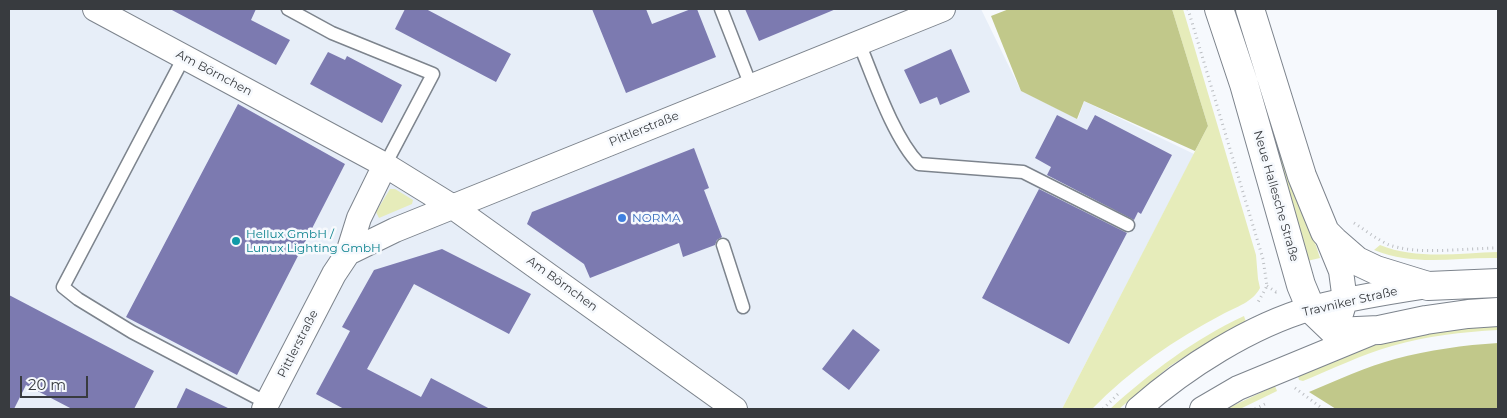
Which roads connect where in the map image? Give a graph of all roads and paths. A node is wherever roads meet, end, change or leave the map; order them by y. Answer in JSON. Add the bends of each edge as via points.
{"nodes":[{"id":1,"x":95,"y":9,"type":"edge"},
{"id":2,"x":288,"y":9,"type":"edge"},
{"id":3,"x":721,"y":9,"type":"edge"},
{"id":4,"x":943,"y":9,"type":"edge"},
{"id":5,"x":1188,"y":9,"type":"edge"},
{"id":6,"x":1220,"y":9,"type":"edge"},
{"id":7,"x":1250,"y":9,"type":"edge"},
{"id":8,"x":858,"y":43,"type":"junction"},
{"id":9,"x":184,"y":57,"type":"junction"},
{"id":10,"x":751,"y":86,"type":"junction"},
{"id":11,"x":385,"y":165,"type":"junction"},
{"id":12,"x":453,"y":207,"type":"junction"},
{"id":13,"x":1128,"y":225,"type":"dead end"},
{"id":14,"x":1326,"y":232,"type":"junction"},
{"id":15,"x":1374,"y":237,"type":"dead end"},
{"id":16,"x":723,"y":246,"type":"dead end"},
{"id":17,"x":1498,"y":248,"type":"edge"},
{"id":18,"x":348,"y":253,"type":"junction"},
{"id":19,"x":1498,"y":283,"type":"edge"},
{"id":20,"x":1428,"y":286,"type":"junction"},
{"id":21,"x":1345,"y":301,"type":"junction"},
{"id":22,"x":743,"y":307,"type":"dead end"},
{"id":23,"x":1250,"y":307,"type":"dead end"},
{"id":24,"x":1311,"y":309,"type":"junction"},
{"id":25,"x":1498,"y":312,"type":"edge"},
{"id":26,"x":1380,"y":330,"type":"junction"},
{"id":27,"x":1335,"y":332,"type":"junction"},
{"id":28,"x":1312,"y":356,"type":"junction"},
{"id":29,"x":1304,"y":386,"type":"dead end"},
{"id":30,"x":1296,"y":389,"type":"junction"},
{"id":31,"x":1122,"y":390,"type":"dead end"},
{"id":32,"x":1287,"y":393,"type":"dead end"},
{"id":33,"x":1271,"y":401,"type":"dead end"},
{"id":34,"x":266,"y":406,"type":"edge"},
{"id":35,"x":735,"y":409,"type":"edge"},
{"id":36,"x":1103,"y":409,"type":"edge"},
{"id":37,"x":1138,"y":409,"type":"edge"},
{"id":38,"x":1202,"y":409,"type":"edge"},
{"id":39,"x":1255,"y":409,"type":"edge"},
{"id":40,"x":1322,"y":409,"type":"edge"}],
"edges":[{"from":1,"to":9,"type":"street","name":"Am Börnchen"},
{"from":2,"to":11,"type":"lane","via":[[332,33],[433,74]]},
{"from":3,"to":10,"type":"lane"},
{"from":4,"to":8,"type":"street","name":"Pittlerstraße"},
{"from":5,"to":23,"type":"path","via":[[1264,259],[1267,286],[1258,303]]},
{"from":6,"to":24,"type":"main road","name":"Neue Hallesche Straße","via":[[1301,285]]},
{"from":7,"to":14,"type":"main road","via":[[1302,176]]},
{"from":8,"to":10,"type":"street","name":"Pittlerstraße"},
{"from":8,"to":13,"type":"lane","via":[[892,122],[919,164],[1023,172]]},
{"from":9,"to":11,"type":"street","name":"Am Börnchen"},
{"from":9,"to":34,"type":"lane","via":[[63,288],[132,332]]},
{"from":10,"to":12,"type":"street","name":"Pittlerstraße"},
{"from":11,"to":12,"type":"street","name":"Am Börnchen"},
{"from":11,"to":18,"type":"street","name":"Pittlerstraße","via":[[359,218]]},
{"from":12,"to":18,"type":"street","name":"Pittlerstraße"},
{"from":12,"to":35,"type":"street","name":"Am Börnchen"},
{"from":14,"to":20,"type":"main road","via":[[1357,261]]},
{"from":14,"to":21,"type":"street","via":[[1340,271]]},
{"from":15,"to":17,"type":"path","via":[[1407,250]]},
{"from":16,"to":22,"type":"lane"},
{"from":18,"to":34,"type":"street","name":"Pittlerstraße"},
{"from":19,"to":20,"type":"main road","name":"Travniker Straße"},
{"from":20,"to":21,"type":"street","name":"Travniker Straße"},
{"from":21,"to":24,"type":"street","name":"Travniker Straße"},
{"from":21,"to":27,"type":"street"},
{"from":24,"to":27,"type":"main road","name":"Neue Hallesche Straße"},
{"from":24,"to":37,"type":"street","name":"Travniker Straße","via":[[1268,325],[1218,350],[1159,390]]},
{"from":25,"to":26,"type":"main road","via":[[1426,320]]},
{"from":26,"to":27,"type":"main road"},
{"from":26,"to":28,"type":"street"},
{"from":27,"to":28,"type":"street"},
{"from":28,"to":38,"type":"street","via":[[1238,388]]},
{"from":29,"to":30,"type":"path"},
{"from":30,"to":32,"type":"path"},
{"from":30,"to":40,"type":"path"},
{"from":31,"to":36,"type":"path"},
{"from":33,"to":39,"type":"path"}]}
